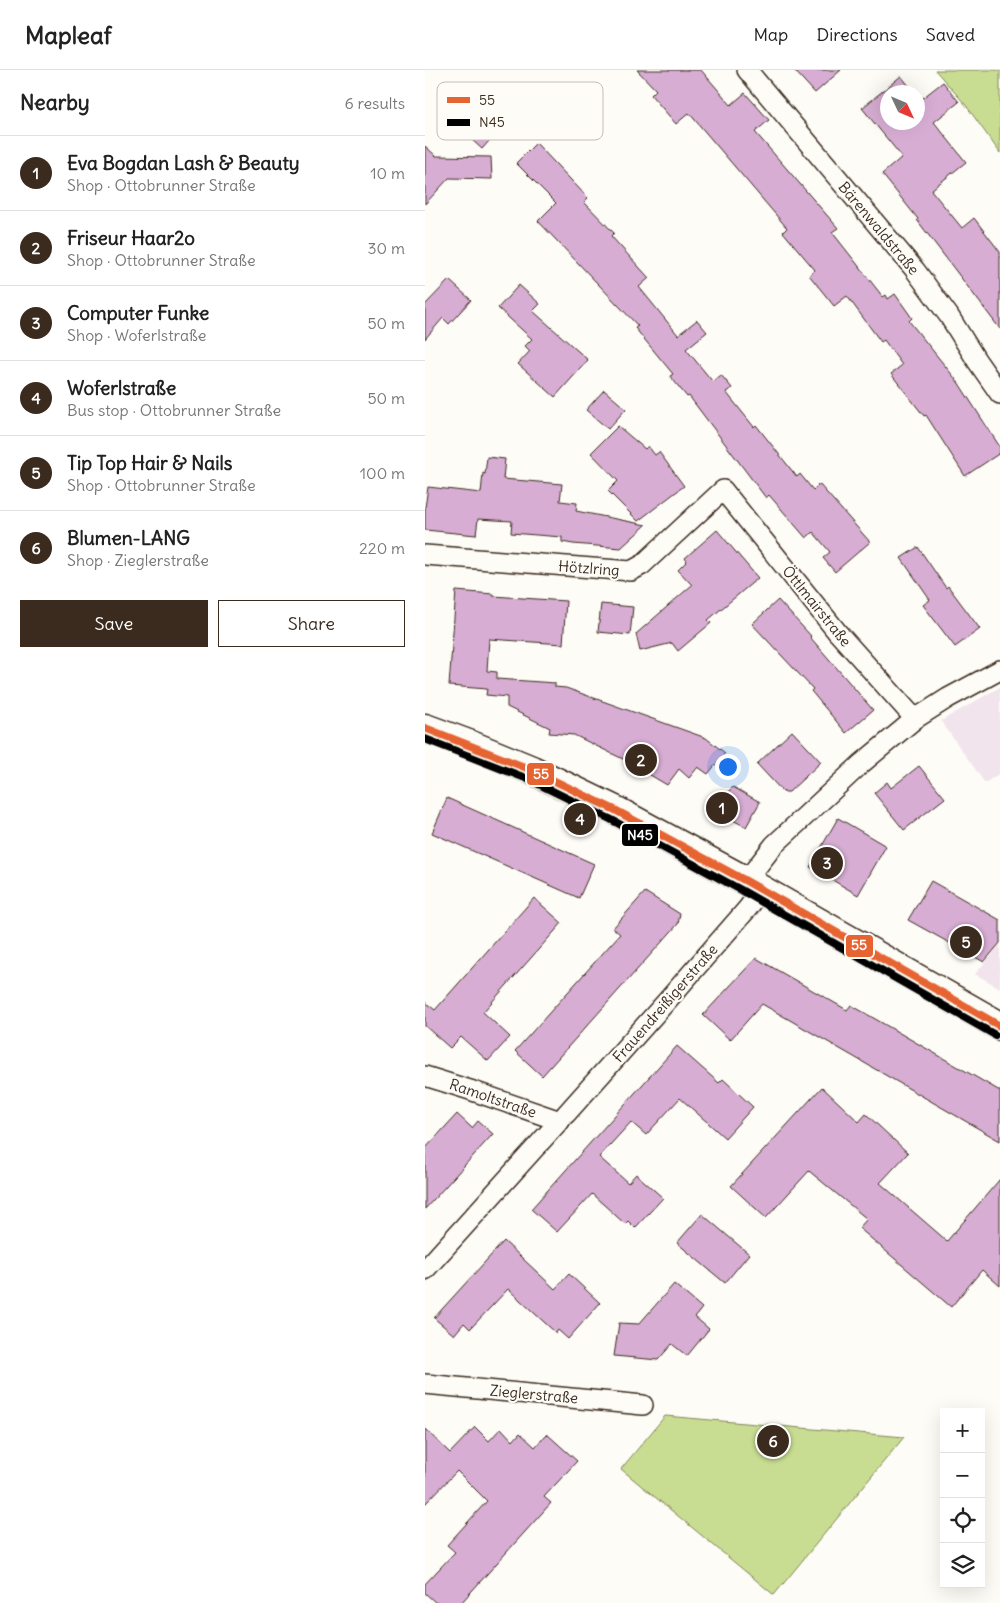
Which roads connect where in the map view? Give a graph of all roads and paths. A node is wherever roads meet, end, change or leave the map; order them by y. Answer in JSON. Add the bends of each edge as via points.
{"nodes":[{"id":1,"x":747,"y":70,"type":"edge"},
{"id":2,"x":1000,"y":394,"type":"edge"},
{"id":3,"x":723,"y":490,"type":"joint"},
{"id":4,"x":425,"y":555,"type":"edge"},
{"id":5,"x":1000,"y":670,"type":"edge"},
{"id":6,"x":915,"y":719,"type":"junction"},
{"id":7,"x":425,"y":728,"type":"edge"},
{"id":8,"x":754,"y":886,"type":"junction"},
{"id":9,"x":1000,"y":1026,"type":"edge"},
{"id":10,"x":425,"y":1076,"type":"edge"},
{"id":11,"x":563,"y":1117,"type":"junction"},
{"id":12,"x":425,"y":1270,"type":"edge"},
{"id":13,"x":425,"y":1384,"type":"edge"},
{"id":14,"x":643,"y":1405,"type":"dead end"}],
"edges":[{"from":1,"to":2,"type":"street","name":"Bärenwaldstraße","via":[[915,270]]},
{"from":3,"to":4,"type":"street","name":"Hötzlring","via":[[642,565],[631,571]]},
{"from":3,"to":6,"type":"street","name":"Öttlmairstraße","via":[[838,633]]},
{"from":5,"to":6,"type":"street","name":"Frauendreißigerstraße"},
{"from":6,"to":8,"type":"street","name":"Frauendreißigerstraße","via":[[774,845]]},
{"from":7,"to":8,"type":"main road","via":[[471,744],[615,810]]},
{"from":8,"to":9,"type":"main road"},
{"from":8,"to":11,"type":"street","name":"Frauendreißigerstraße","via":[[748,908]]},
{"from":10,"to":11,"type":"street","name":"Ramoltstraße"},
{"from":11,"to":12,"type":"street","name":"Frauendreißigerstraße"},
{"from":13,"to":14,"type":"street","name":"Zieglerstraße"}]}
